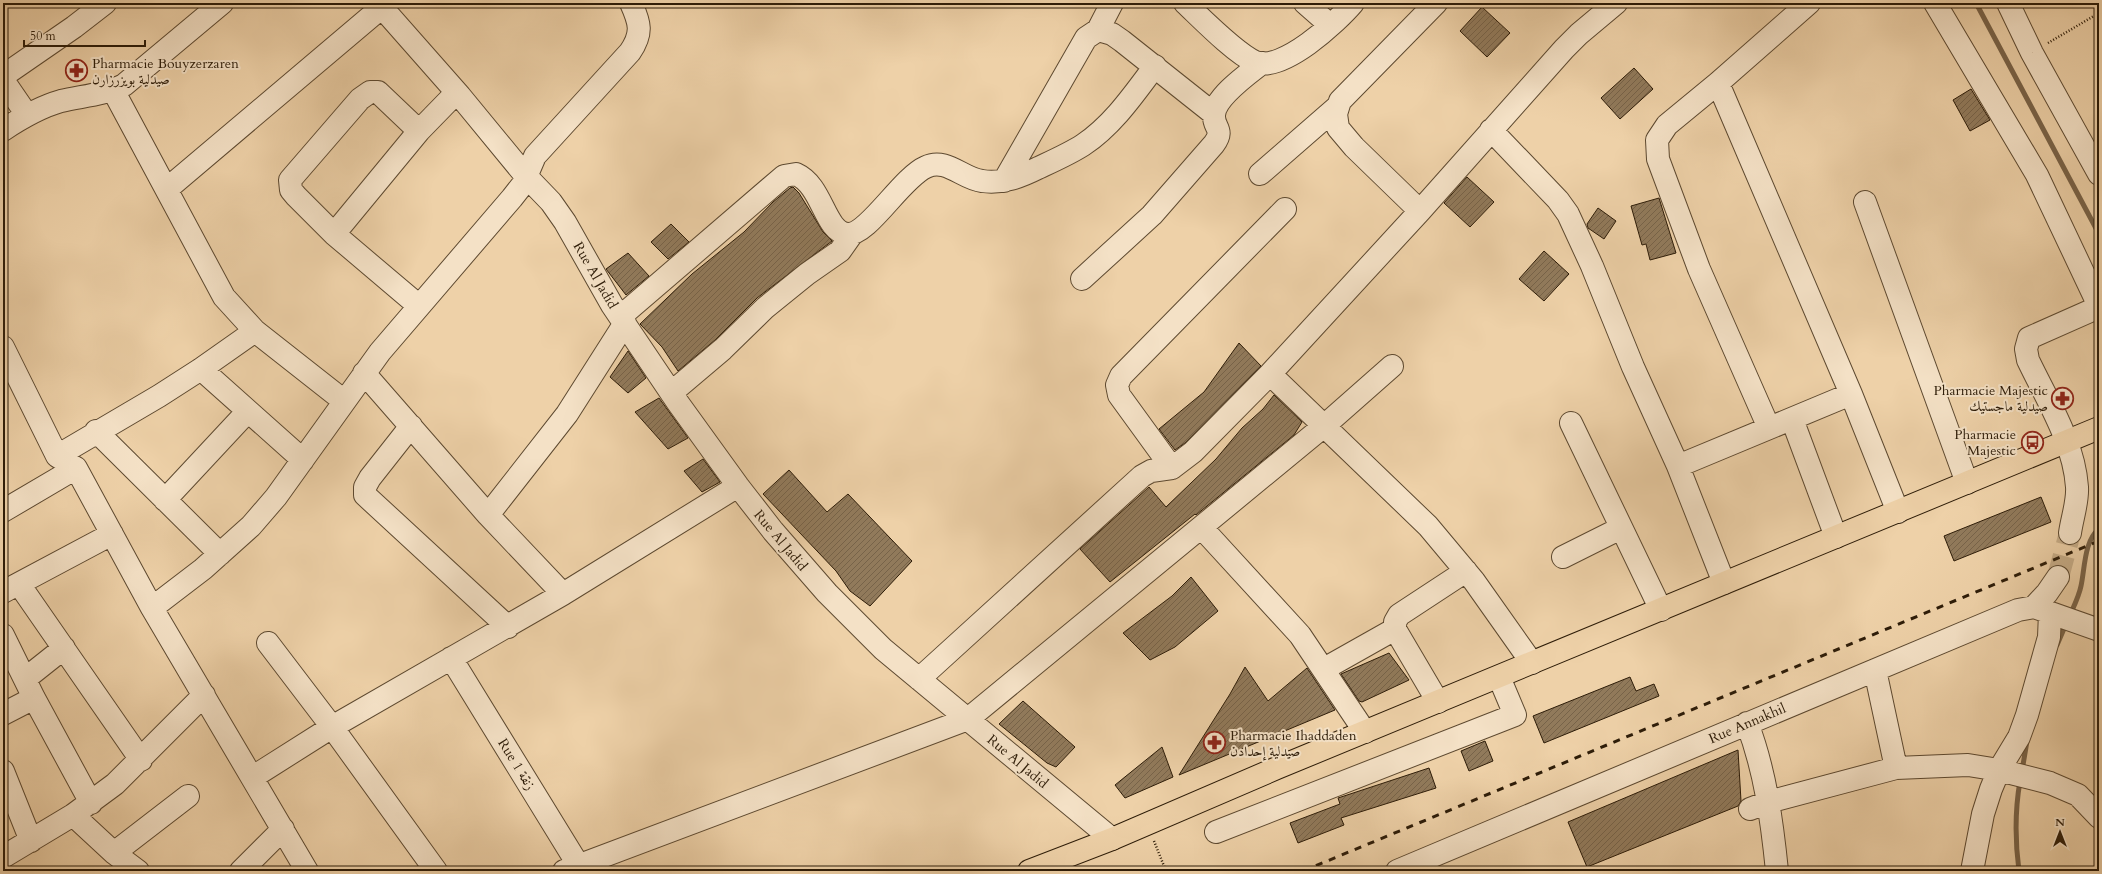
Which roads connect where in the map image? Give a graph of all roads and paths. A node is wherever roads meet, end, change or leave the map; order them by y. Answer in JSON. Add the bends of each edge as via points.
{"nodes":[{"id":1,"x":105,"y":3,"type":"edge"},
{"id":2,"x":222,"y":3,"type":"edge"},
{"id":3,"x":631,"y":3,"type":"edge"},
{"id":4,"x":1112,"y":3,"type":"edge"},
{"id":5,"x":1185,"y":3,"type":"edge"},
{"id":6,"x":1306,"y":3,"type":"edge"},
{"id":7,"x":1353,"y":3,"type":"edge"},
{"id":8,"x":1436,"y":3,"type":"edge"},
{"id":9,"x":1616,"y":3,"type":"edge"},
{"id":10,"x":1809,"y":3,"type":"edge"},
{"id":11,"x":1935,"y":3,"type":"edge"},
{"id":12,"x":2008,"y":3,"type":"edge"},
{"id":13,"x":380,"y":5,"type":"edge"},
{"id":14,"x":2099,"y":13,"type":"edge"},
{"id":15,"x":1330,"y":26,"type":"junction"},
{"id":16,"x":1098,"y":30,"type":"junction"},
{"id":17,"x":2032,"y":53,"type":"junction"},
{"id":18,"x":1262,"y":63,"type":"junction"},
{"id":19,"x":1155,"y":66,"type":"junction"},
{"id":20,"x":3,"y":76,"type":"edge"},
{"id":21,"x":3,"y":80,"type":"edge"},
{"id":22,"x":1718,"y":83,"type":"junction"},
{"id":23,"x":113,"y":90,"type":"junction"},
{"id":24,"x":456,"y":93,"type":"junction"},
{"id":25,"x":1338,"y":107,"type":"junction"},
{"id":26,"x":1214,"y":114,"type":"junction"},
{"id":27,"x":27,"y":115,"type":"junction"},
{"id":28,"x":3,"y":130,"type":"edge"},
{"id":29,"x":1491,"y":130,"type":"junction"},
{"id":30,"x":419,"y":131,"type":"junction"},
{"id":31,"x":1260,"y":174,"type":"dead end"},
{"id":32,"x":2099,"y":174,"type":"edge"},
{"id":33,"x":526,"y":175,"type":"junction"},
{"id":34,"x":1004,"y":181,"type":"junction"},
{"id":35,"x":167,"y":189,"type":"junction"},
{"id":36,"x":1865,"y":202,"type":"dead end"},
{"id":37,"x":1285,"y":209,"type":"dead end"},
{"id":38,"x":1420,"y":211,"type":"junction"},
{"id":39,"x":334,"y":234,"type":"junction"},
{"id":40,"x":852,"y":234,"type":"junction"},
{"id":41,"x":1082,"y":279,"type":"dead end"},
{"id":42,"x":420,"y":306,"type":"junction"},
{"id":43,"x":2099,"y":307,"type":"edge"},
{"id":44,"x":622,"y":320,"type":"junction"},
{"id":45,"x":255,"y":331,"type":"junction"},
{"id":46,"x":3,"y":347,"type":"edge"},
{"id":47,"x":1392,"y":366,"type":"dead end"},
{"id":48,"x":201,"y":369,"type":"junction"},
{"id":49,"x":364,"y":373,"type":"junction"},
{"id":50,"x":1270,"y":374,"type":"junction"},
{"id":51,"x":671,"y":393,"type":"junction"},
{"id":52,"x":1851,"y":394,"type":"junction"},
{"id":53,"x":344,"y":401,"type":"junction"},
{"id":54,"x":248,"y":411,"type":"junction"},
{"id":55,"x":1792,"y":419,"type":"junction"},
{"id":56,"x":1571,"y":423,"type":"dead end"},
{"id":57,"x":411,"y":426,"type":"junction"},
{"id":58,"x":1324,"y":426,"type":"junction"},
{"id":59,"x":1769,"y":428,"type":"junction"},
{"id":60,"x":2099,"y":428,"type":"edge"},
{"id":61,"x":96,"y":431,"type":"junction"},
{"id":62,"x":2066,"y":441,"type":"junction"},
{"id":63,"x":56,"y":456,"type":"junction"},
{"id":64,"x":303,"y":460,"type":"junction"},
{"id":65,"x":1678,"y":466,"type":"junction"},
{"id":66,"x":76,"y":468,"type":"junction"},
{"id":67,"x":1172,"y":468,"type":"junction"},
{"id":68,"x":1967,"y":483,"type":"junction"},
{"id":69,"x":738,"y":486,"type":"junction"},
{"id":70,"x":165,"y":500,"type":"junction"},
{"id":71,"x":3,"y":511,"type":"edge"},
{"id":72,"x":1898,"y":512,"type":"junction"},
{"id":73,"x":488,"y":515,"type":"junction"},
{"id":74,"x":1201,"y":527,"type":"junction"},
{"id":75,"x":1621,"y":528,"type":"junction"},
{"id":76,"x":2070,"y":533,"type":"tunnel mouth"},
{"id":77,"x":112,"y":534,"type":"junction"},
{"id":78,"x":1836,"y":537,"type":"junction"},
{"id":79,"x":220,"y":554,"type":"junction"},
{"id":80,"x":1563,"y":557,"type":"dead end"},
{"id":81,"x":1466,"y":571,"type":"junction"},
{"id":82,"x":2058,"y":577,"type":"tunnel mouth"},
{"id":83,"x":1724,"y":582,"type":"junction"},
{"id":84,"x":11,"y":588,"type":"edge"},
{"id":85,"x":563,"y":594,"type":"junction"},
{"id":86,"x":152,"y":608,"type":"junction"},
{"id":87,"x":1661,"y":610,"type":"junction"},
{"id":88,"x":2049,"y":613,"type":"junction"},
{"id":89,"x":508,"y":627,"type":"junction"},
{"id":90,"x":1395,"y":629,"type":"junction"},
{"id":91,"x":2099,"y":630,"type":"edge"},
{"id":92,"x":3,"y":635,"type":"edge"},
{"id":93,"x":268,"y":643,"type":"dead end"},
{"id":94,"x":64,"y":648,"type":"junction"},
{"id":95,"x":451,"y":658,"type":"junction"},
{"id":96,"x":1532,"y":663,"type":"junction"},
{"id":97,"x":1324,"y":669,"type":"junction"},
{"id":98,"x":1875,"y":670,"type":"junction"},
{"id":99,"x":1499,"y":677,"type":"junction"},
{"id":100,"x":919,"y":679,"type":"junction"},
{"id":101,"x":29,"y":688,"type":"junction"},
{"id":102,"x":204,"y":695,"type":"junction"},
{"id":103,"x":1438,"y":702,"type":"junction"},
{"id":104,"x":3,"y":714,"type":"edge"},
{"id":105,"x":968,"y":719,"type":"junction"},
{"id":106,"x":1747,"y":723,"type":"junction"},
{"id":107,"x":332,"y":727,"type":"junction"},
{"id":108,"x":1365,"y":732,"type":"junction"},
{"id":109,"x":141,"y":760,"type":"junction"},
{"id":110,"x":1896,"y":768,"type":"junction"},
{"id":111,"x":3,"y":771,"type":"edge"},
{"id":112,"x":2007,"y":773,"type":"junction"},
{"id":113,"x":253,"y":777,"type":"junction"},
{"id":114,"x":188,"y":796,"type":"dead end"},
{"id":115,"x":91,"y":803,"type":"junction"},
{"id":116,"x":1759,"y":806,"type":"junction"},
{"id":117,"x":73,"y":815,"type":"junction"},
{"id":118,"x":2099,"y":817,"type":"edge"},
{"id":119,"x":1148,"y":824,"type":"junction"},
{"id":120,"x":283,"y":829,"type":"junction"},
{"id":121,"x":1216,"y":832,"type":"dead end"},
{"id":122,"x":1112,"y":839,"type":"junction"},
{"id":123,"x":31,"y":841,"type":"junction"},
{"id":124,"x":114,"y":853,"type":"junction"},
{"id":125,"x":3,"y":857,"type":"edge"},
{"id":126,"x":575,"y":869,"type":"edge"},
{"id":127,"x":138,"y":871,"type":"edge"},
{"id":128,"x":241,"y":871,"type":"edge"},
{"id":129,"x":307,"y":871,"type":"edge"},
{"id":130,"x":436,"y":871,"type":"edge"},
{"id":131,"x":1029,"y":871,"type":"edge"},
{"id":132,"x":1166,"y":871,"type":"edge"},
{"id":133,"x":1397,"y":871,"type":"edge"},
{"id":134,"x":1777,"y":871,"type":"edge"},
{"id":135,"x":1972,"y":871,"type":"edge"}],
"edges":[{"from":1,"to":20,"type":"street"},
{"from":2,"to":23,"type":"street","via":[[134,78]]},
{"from":3,"to":33,"type":"street","via":[[639,22],[635,45],[536,156]]},
{"from":4,"to":16,"type":"street"},
{"from":5,"to":18,"type":"street","via":[[1243,54],[1255,62]]},
{"from":6,"to":15,"type":"street"},
{"from":7,"to":15,"type":"street"},
{"from":8,"to":25,"type":"street","via":[[1340,101]]},
{"from":9,"to":29,"type":"street","via":[[1579,34]]},
{"from":10,"to":22,"type":"street"},
{"from":11,"to":43,"type":"street","via":[[2037,175]]},
{"from":12,"to":17,"type":"street"},
{"from":13,"to":24,"type":"street","name":"Rue Al Jadid"},
{"from":13,"to":35,"type":"street"},
{"from":14,"to":17,"type":"path"},
{"from":15,"to":18,"type":"street","via":[[1295,53],[1277,61]]},
{"from":16,"to":19,"type":"street","via":[[1112,34]]},
{"from":16,"to":34,"type":"street","via":[[1086,38]]},
{"from":17,"to":32,"type":"street"},
{"from":18,"to":26,"type":"street","via":[[1233,87],[1215,107]]},
{"from":19,"to":26,"type":"street"},
{"from":19,"to":34,"type":"street","via":[[1126,105],[1084,144],[1022,176]]},
{"from":21,"to":27,"type":"street"},
{"from":22,"to":52,"type":"street"},
{"from":22,"to":59,"type":"street","via":[[1662,130],[1657,140],[1657,154],[1699,269]]},
{"from":23,"to":27,"type":"street","via":[[59,102]]},
{"from":23,"to":35,"type":"street"},
{"from":24,"to":30,"type":"street"},
{"from":24,"to":33,"type":"street","name":"Rue Al Jadid"},
{"from":25,"to":31,"type":"street"},
{"from":25,"to":38,"type":"street","via":[[1338,128]]},
{"from":26,"to":41,"type":"street","via":[[1219,134],[1214,144],[1152,215]]},
{"from":27,"to":28,"type":"street"},
{"from":29,"to":38,"type":"street"},
{"from":29,"to":65,"type":"street","via":[[1558,200],[1568,214]]},
{"from":30,"to":39,"type":"street"},
{"from":30,"to":39,"type":"street","via":[[378,92],[370,92],[360,98],[290,180],[291,190]]},
{"from":33,"to":42,"type":"street","via":[[523,184],[512,198]]},
{"from":33,"to":44,"type":"street","name":"Rue Al Jadid","via":[[565,222]]},
{"from":34,"to":40,"type":"street","via":[[980,181],[943,164],[928,165],[899,188],[869,223]]},
{"from":35,"to":45,"type":"street","via":[[224,297]]},
{"from":36,"to":68,"type":"street"},
{"from":37,"to":67,"type":"street","via":[[1121,376],[1117,385],[1119,395]]},
{"from":38,"to":50,"type":"street"},
{"from":39,"to":42,"type":"street"},
{"from":40,"to":44,"type":"street","via":[[839,232],[832,225],[817,194],[808,182],[796,174],[784,176]]},
{"from":40,"to":51,"type":"street","via":[[840,251],[765,308],[723,349]]},
{"from":42,"to":49,"type":"street"},
{"from":43,"to":62,"type":"street","via":[[2029,338],[2026,349],[2028,360]]},
{"from":44,"to":51,"type":"street","name":"Rue Al Jadid"},
{"from":44,"to":73,"type":"street","via":[[563,419]]},
{"from":45,"to":48,"type":"street"},
{"from":45,"to":53,"type":"street"},
{"from":46,"to":63,"type":"street"},
{"from":47,"to":58,"type":"street"},
{"from":48,"to":54,"type":"street"},
{"from":48,"to":61,"type":"street"},
{"from":49,"to":53,"type":"street"},
{"from":49,"to":57,"type":"street"},
{"from":50,"to":58,"type":"street"},
{"from":50,"to":67,"type":"street","via":[[1193,452]]},
{"from":51,"to":69,"type":"street","name":"Rue Al Jadid"},
{"from":52,"to":55,"type":"street"},
{"from":52,"to":72,"type":"street"},
{"from":53,"to":64,"type":"street"},
{"from":54,"to":64,"type":"street"},
{"from":54,"to":70,"type":"street"},
{"from":55,"to":59,"type":"street"},
{"from":55,"to":78,"type":"street"},
{"from":56,"to":75,"type":"street"},
{"from":57,"to":73,"type":"street"},
{"from":57,"to":89,"type":"street","via":[[370,478],[366,496]]},
{"from":58,"to":74,"type":"street"},
{"from":58,"to":81,"type":"street","via":[[1428,526]]},
{"from":59,"to":65,"type":"street"},
{"from":60,"to":62,"type":"main road"},
{"from":61,"to":63,"type":"street"},
{"from":61,"to":70,"type":"street"},
{"from":62,"to":68,"type":"main road"},
{"from":62,"to":76,"type":"street","via":[[2073,462],[2077,489]]},
{"from":63,"to":66,"type":"street"},
{"from":64,"to":79,"type":"street","via":[[251,526]]},
{"from":65,"to":83,"type":"street"},
{"from":66,"to":71,"type":"street"},
{"from":66,"to":77,"type":"street"},
{"from":67,"to":100,"type":"street","via":[[1151,471],[1142,476]]},
{"from":68,"to":72,"type":"main road"},
{"from":69,"to":85,"type":"street"},
{"from":69,"to":100,"type":"street","name":"Rue Al Jadid","via":[[827,593],[883,649]]},
{"from":70,"to":79,"type":"street"},
{"from":72,"to":78,"type":"main road"},
{"from":73,"to":85,"type":"street"},
{"from":74,"to":97,"type":"street","via":[[1284,616]]},
{"from":74,"to":105,"type":"street"},
{"from":75,"to":80,"type":"street"},
{"from":75,"to":87,"type":"street"},
{"from":77,"to":84,"type":"street"},
{"from":77,"to":86,"type":"street"},
{"from":78,"to":83,"type":"main road"},
{"from":79,"to":86,"type":"street"},
{"from":81,"to":90,"type":"street","via":[[1399,615]]},
{"from":81,"to":96,"type":"street"},
{"from":82,"to":88,"type":"street","via":[[2047,593]]},
{"from":83,"to":87,"type":"main road"},
{"from":84,"to":94,"type":"street"},
{"from":85,"to":89,"type":"street"},
{"from":86,"to":102,"type":"street"},
{"from":87,"to":96,"type":"main road"},
{"from":88,"to":91,"type":"street"},
{"from":88,"to":98,"type":"street","name":"Rue Annakhil","via":[[2018,610]]},
{"from":88,"to":112,"type":"street","via":[[2049,637]]},
{"from":89,"to":95,"type":"street"},
{"from":90,"to":97,"type":"street"},
{"from":90,"to":103,"type":"street"},
{"from":92,"to":101,"type":"street"},
{"from":93,"to":107,"type":"street"},
{"from":94,"to":101,"type":"street"},
{"from":94,"to":109,"type":"street"},
{"from":95,"to":107,"type":"street"},
{"from":95,"to":126,"type":"street","name":"Rue 1 زنقة"},
{"from":96,"to":99,"type":"main road"},
{"from":97,"to":108,"type":"street"},
{"from":98,"to":106,"type":"street","name":"Rue Annakhil"},
{"from":98,"to":110,"type":"street"},
{"from":99,"to":103,"type":"main road"},
{"from":99,"to":121,"type":"street","via":[[1515,715]]},
{"from":100,"to":105,"type":"street","name":"Rue Al Jadid"},
{"from":101,"to":104,"type":"street"},
{"from":101,"to":115,"type":"street"},
{"from":102,"to":109,"type":"street"},
{"from":102,"to":113,"type":"street"},
{"from":103,"to":108,"type":"main road"},
{"from":105,"to":122,"type":"street","name":"Rue Al Jadid"},
{"from":105,"to":126,"type":"street"},
{"from":106,"to":116,"type":"street","via":[[1757,749]]},
{"from":106,"to":133,"type":"street","name":"Rue Annakhil"},
{"from":107,"to":113,"type":"street"},
{"from":107,"to":130,"type":"street"},
{"from":108,"to":119,"type":"main road"},
{"from":109,"to":115,"type":"street"},
{"from":110,"to":112,"type":"street","via":[[1968,765]]},
{"from":110,"to":116,"type":"street"},
{"from":111,"to":123,"type":"street"},
{"from":112,"to":118,"type":"street","via":[[2050,783],[2078,795]]},
{"from":112,"to":135,"type":"street","via":[[1983,814]]},
{"from":113,"to":120,"type":"street"},
{"from":114,"to":124,"type":"street"},
{"from":115,"to":117,"type":"street"},
{"from":116,"to":134,"type":"street"},
{"from":117,"to":123,"type":"street"},
{"from":117,"to":124,"type":"street"},
{"from":119,"to":122,"type":"main road"},
{"from":119,"to":132,"type":"path"},
{"from":120,"to":128,"type":"street"},
{"from":120,"to":129,"type":"street"},
{"from":122,"to":131,"type":"main road"},
{"from":123,"to":125,"type":"street"},
{"from":124,"to":127,"type":"street"}]}
